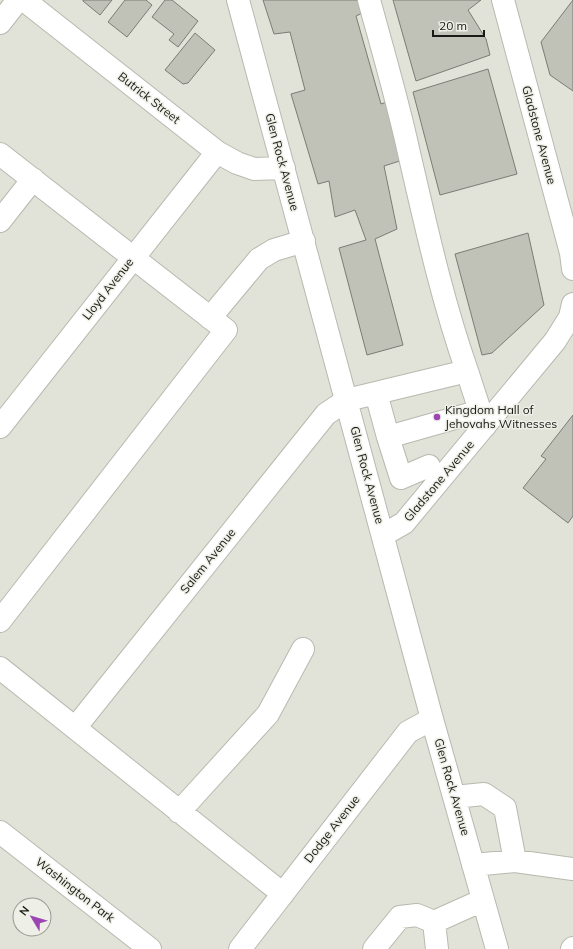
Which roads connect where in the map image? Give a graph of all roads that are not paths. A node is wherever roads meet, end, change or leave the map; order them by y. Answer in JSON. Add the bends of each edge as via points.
{"nodes":[{"id":1,"x":18,"y":0,"type":"edge"},
{"id":2,"x":24,"y":0,"type":"edge"},
{"id":3,"x":238,"y":0,"type":"edge"},
{"id":4,"x":369,"y":0,"type":"edge"},
{"id":5,"x":504,"y":0,"type":"edge"},
{"id":6,"x":0,"y":23,"type":"edge"},
{"id":7,"x":217,"y":152,"type":"junction"},
{"id":8,"x":0,"y":154,"type":"edge"},
{"id":9,"x":284,"y":168,"type":"junction"},
{"id":10,"x":33,"y":179,"type":"junction"},
{"id":11,"x":0,"y":221,"type":"edge"},
{"id":12,"x":304,"y":241,"type":"junction"},
{"id":13,"x":133,"y":258,"type":"junction"},
{"id":14,"x":573,"y":269,"type":"edge"},
{"id":15,"x":573,"y":304,"type":"edge"},
{"id":16,"x":210,"y":318,"type":"junction"},
{"id":17,"x":467,"y":371,"type":"junction"},
{"id":18,"x":376,"y":393,"type":"junction"},
{"id":19,"x":347,"y":400,"type":"junction"},
{"id":20,"x":482,"y":418,"type":"junction"},
{"id":21,"x":0,"y":427,"type":"edge"},
{"id":22,"x":388,"y":437,"type":"junction"},
{"id":23,"x":429,"y":466,"type":"dead end"},
{"id":24,"x":383,"y":535,"type":"junction"},
{"id":25,"x":0,"y":621,"type":"edge"},
{"id":26,"x":302,"y":649,"type":"dead end"},
{"id":27,"x":0,"y":668,"type":"edge"},
{"id":28,"x":432,"y":719,"type":"junction"},
{"id":29,"x":75,"y":728,"type":"junction"},
{"id":30,"x":454,"y":797,"type":"junction"},
{"id":31,"x":180,"y":812,"type":"junction"},
{"id":32,"x":0,"y":832,"type":"edge"},
{"id":33,"x":516,"y":861,"type":"junction"},
{"id":34,"x":473,"y":865,"type":"junction"},
{"id":35,"x":573,"y":868,"type":"edge"},
{"id":36,"x":283,"y":894,"type":"junction"},
{"id":37,"x":483,"y":900,"type":"junction"},
{"id":38,"x":434,"y":922,"type":"junction"},
{"id":39,"x":150,"y":949,"type":"edge"},
{"id":40,"x":240,"y":949,"type":"edge"},
{"id":41,"x":374,"y":949,"type":"edge"},
{"id":42,"x":437,"y":949,"type":"edge"},
{"id":43,"x":497,"y":949,"type":"edge"}],
"edges":[{"from":1,"to":6,"type":"street"},
{"from":2,"to":7,"type":"street","name":"Butrick Street"},
{"from":3,"to":9,"type":"street","name":"Glen Rock Avenue"},
{"from":4,"to":17,"type":"street","via":[[396,98],[453,333]]},
{"from":5,"to":14,"type":"street","name":"Gladstone Avenue","via":[[571,253]]},
{"from":7,"to":9,"type":"street","name":"Butrick Street","via":[[254,169]]},
{"from":7,"to":13,"type":"street","name":"Lloyd Avenue"},
{"from":8,"to":10,"type":"street"},
{"from":9,"to":12,"type":"street","name":"Glen Rock Avenue"},
{"from":10,"to":11,"type":"street"},
{"from":10,"to":13,"type":"street"},
{"from":12,"to":16,"type":"street","via":[[274,250],[259,259]]},
{"from":12,"to":19,"type":"street","name":"Glen Rock Avenue"},
{"from":13,"to":16,"type":"street"},
{"from":13,"to":21,"type":"street","name":"Lloyd Avenue"},
{"from":15,"to":20,"type":"street","name":"Gladstone Avenue","via":[[570,317],[556,341]]},
{"from":16,"to":25,"type":"street","via":[[226,330]]},
{"from":17,"to":18,"type":"street"},
{"from":17,"to":20,"type":"street"},
{"from":18,"to":19,"type":"street"},
{"from":18,"to":22,"type":"street"},
{"from":19,"to":24,"type":"street","name":"Glen Rock Avenue"},
{"from":19,"to":29,"type":"street","name":"Salem Avenue","via":[[326,414]]},
{"from":20,"to":22,"type":"street"},
{"from":20,"to":24,"type":"street","name":"Gladstone Avenue","via":[[404,523]]},
{"from":22,"to":23,"type":"street","via":[[401,478]]},
{"from":24,"to":28,"type":"street","name":"Glen Rock Avenue"},
{"from":26,"to":31,"type":"street","via":[[268,714]]},
{"from":27,"to":29,"type":"street"},
{"from":28,"to":30,"type":"street","name":"Glen Rock Avenue"},
{"from":28,"to":36,"type":"street","name":"Dodge Avenue","via":[[408,732]]},
{"from":29,"to":31,"type":"street"},
{"from":30,"to":33,"type":"street","via":[[484,794],[505,808]]},
{"from":30,"to":34,"type":"street","name":"Glen Rock Avenue"},
{"from":31,"to":36,"type":"street"},
{"from":32,"to":39,"type":"street","name":"Washington Park"},
{"from":33,"to":34,"type":"street"},
{"from":33,"to":35,"type":"street"},
{"from":34,"to":37,"type":"street","name":"Glen Rock Avenue"},
{"from":36,"to":40,"type":"street","name":"Dodge Avenue"},
{"from":37,"to":38,"type":"street"},
{"from":37,"to":43,"type":"street","name":"Glen Rock Avenue"},
{"from":38,"to":41,"type":"street","via":[[417,915],[400,916]]},
{"from":38,"to":42,"type":"street"}]}
